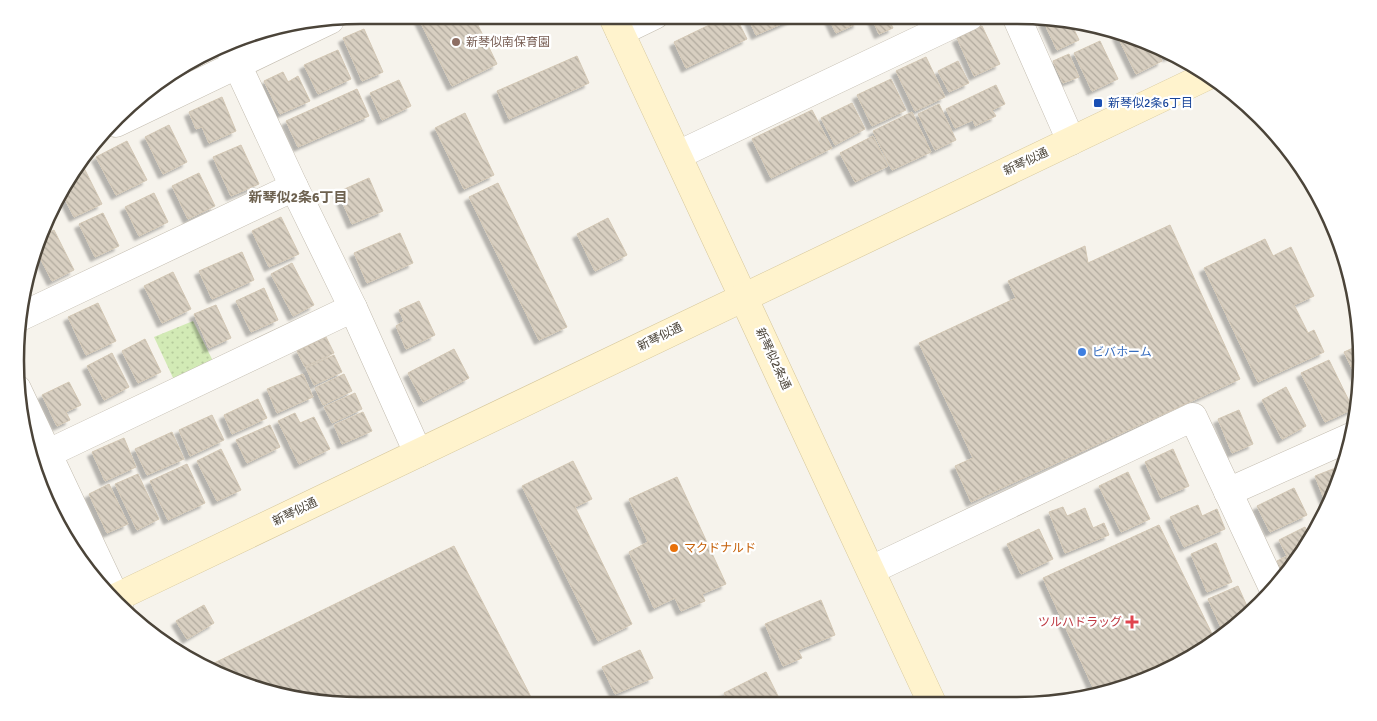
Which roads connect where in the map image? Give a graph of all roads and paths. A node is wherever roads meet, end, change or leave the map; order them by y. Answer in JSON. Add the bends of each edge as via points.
{"nodes":[{"id":1,"x":616,"y":24,"type":"edge"},
{"id":2,"x":953,"y":24,"type":"edge"},
{"id":3,"x":1020,"y":24,"type":"edge"},
{"id":4,"x":307,"y":28,"type":"edge"},
{"id":5,"x":233,"y":55,"type":"edge"},
{"id":6,"x":1201,"y":79,"type":"edge"},
{"id":7,"x":129,"y":115,"type":"edge"},
{"id":8,"x":1071,"y":141,"type":"junction"},
{"id":9,"x":678,"y":155,"type":"junction"},
{"id":10,"x":294,"y":187,"type":"junction"},
{"id":11,"x":744,"y":297,"type":"junction"},
{"id":12,"x":353,"y":308,"type":"junction"},
{"id":13,"x":27,"y":313,"type":"edge"},
{"id":14,"x":31,"y":429,"type":"edge"},
{"id":15,"x":1344,"y":440,"type":"edge"},
{"id":16,"x":418,"y":453,"type":"junction"},
{"id":17,"x":40,"y":456,"type":"edge"},
{"id":18,"x":1228,"y":492,"type":"junction"},
{"id":19,"x":870,"y":570,"type":"junction"},
{"id":20,"x":106,"y":582,"type":"edge"},
{"id":21,"x":1270,"y":582,"type":"edge"},
{"id":22,"x":121,"y":598,"type":"edge"},
{"id":23,"x":929,"y":697,"type":"edge"}],
"edges":[{"from":1,"to":9,"type":"street","name":"新琴似2条通"},
{"from":2,"to":9,"type":"street"},
{"from":3,"to":8,"type":"street"},
{"from":4,"to":5,"type":"street"},
{"from":5,"to":7,"type":"street"},
{"from":5,"to":10,"type":"street"},
{"from":6,"to":8,"type":"street","name":"新琴似通"},
{"from":8,"to":11,"type":"street","name":"新琴似通"},
{"from":9,"to":11,"type":"street","name":"新琴似2条通"},
{"from":10,"to":12,"type":"street"},
{"from":10,"to":13,"type":"street"},
{"from":11,"to":16,"type":"street","name":"新琴似通"},
{"from":11,"to":19,"type":"street","name":"新琴似2条通"},
{"from":12,"to":16,"type":"street"},
{"from":12,"to":17,"type":"street"},
{"from":14,"to":17,"type":"street"},
{"from":15,"to":18,"type":"street"},
{"from":16,"to":22,"type":"street","name":"新琴似通"},
{"from":17,"to":20,"type":"street"},
{"from":18,"to":19,"type":"street","via":[[1193,417]]},
{"from":18,"to":21,"type":"street"},
{"from":19,"to":23,"type":"street","name":"新琴似2条通"}]}
